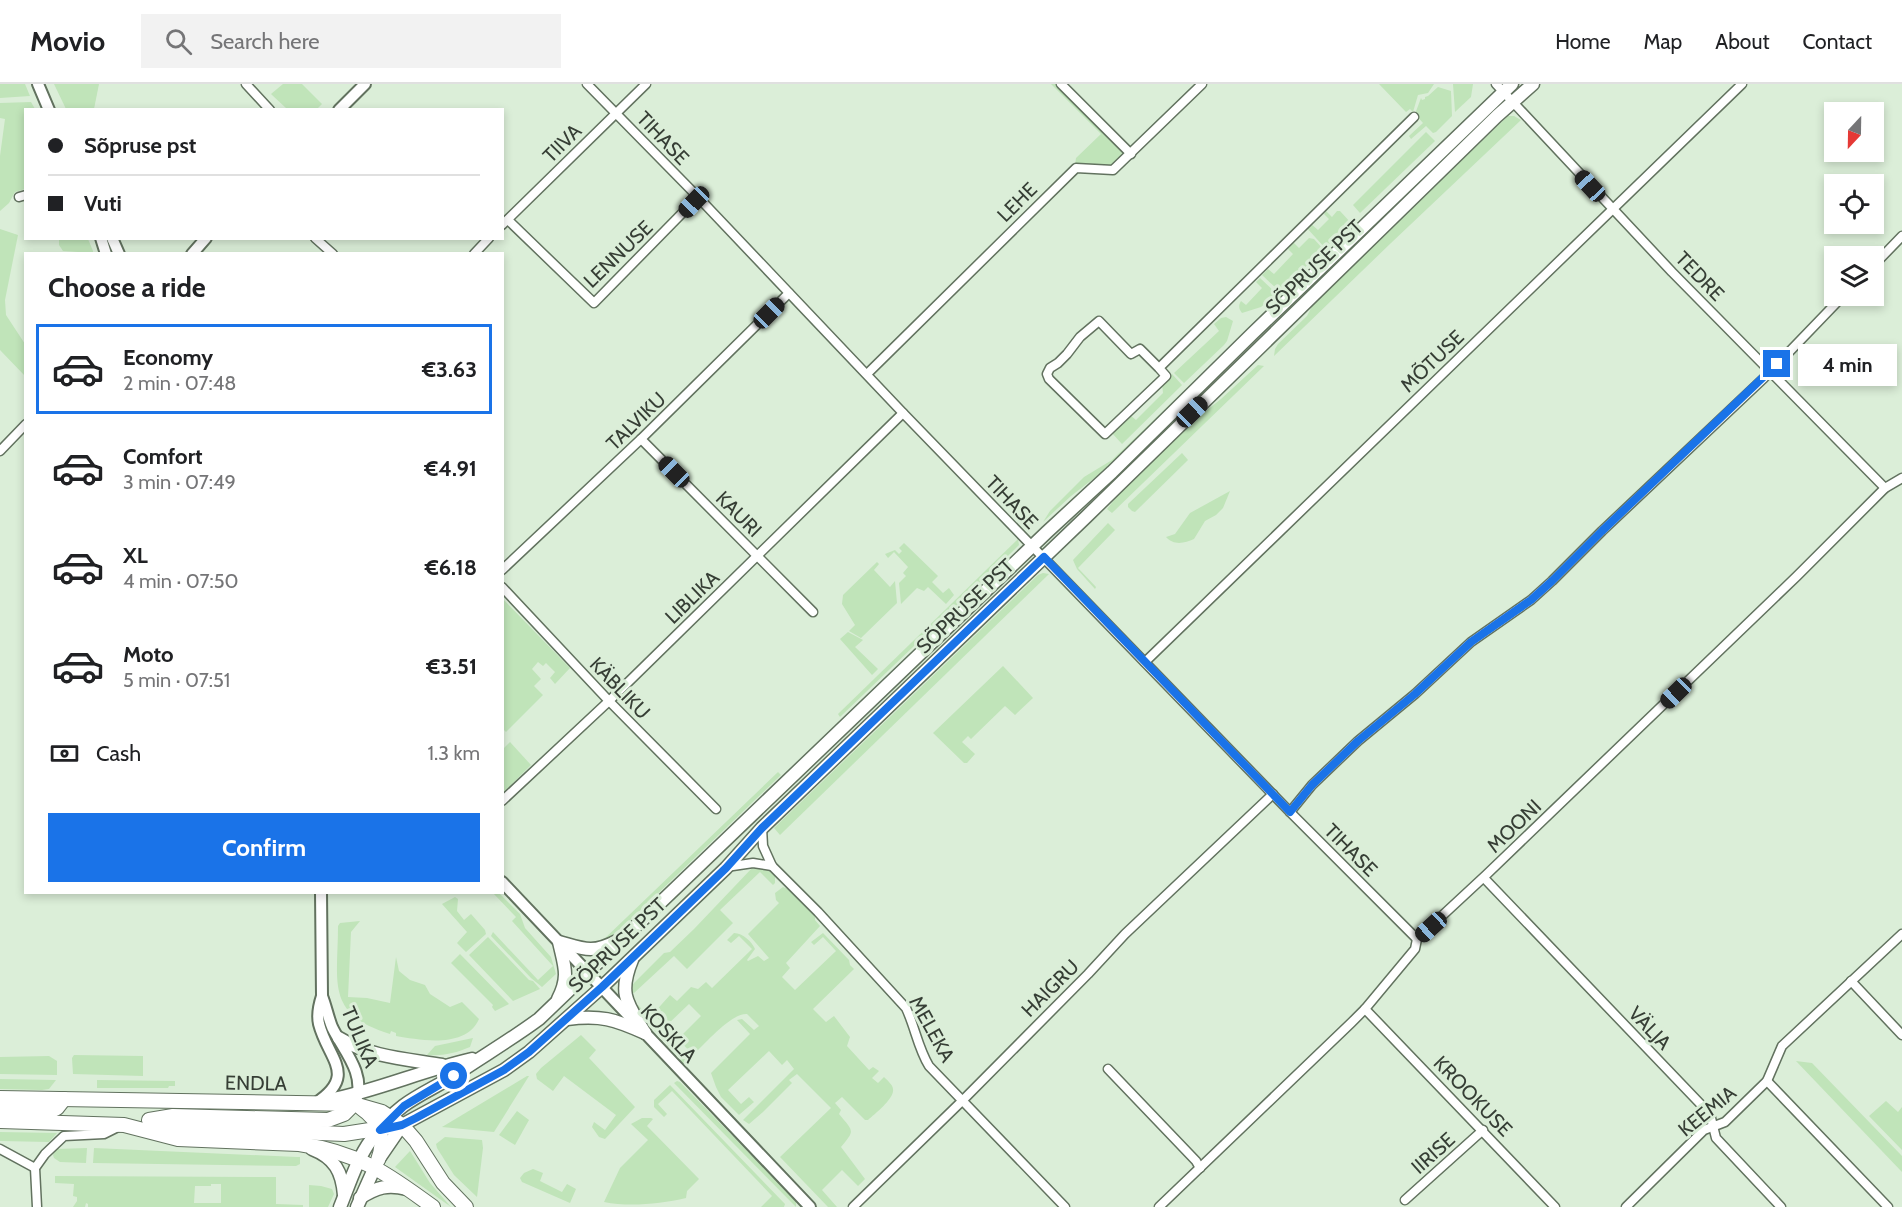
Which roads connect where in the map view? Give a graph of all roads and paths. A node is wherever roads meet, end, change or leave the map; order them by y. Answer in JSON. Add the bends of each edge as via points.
{"nodes":[{"id":1,"x":38,"y":84,"type":"edge"},
{"id":2,"x":246,"y":84,"type":"edge"},
{"id":3,"x":365,"y":84,"type":"edge"},
{"id":4,"x":587,"y":84,"type":"edge"},
{"id":5,"x":646,"y":84,"type":"edge"},
{"id":6,"x":1061,"y":84,"type":"edge"},
{"id":7,"x":1202,"y":84,"type":"edge"},
{"id":8,"x":1533,"y":84,"type":"edge"},
{"id":9,"x":1742,"y":84,"type":"edge"},
{"id":10,"x":1506,"y":91,"type":"edge"},
{"id":11,"x":49,"y":108,"type":"edge"},
{"id":12,"x":268,"y":108,"type":"edge"},
{"id":13,"x":341,"y":108,"type":"edge"},
{"id":14,"x":616,"y":113,"type":"junction"},
{"id":15,"x":1414,"y":117,"type":"dead end"},
{"id":16,"x":1131,"y":153,"type":"junction"},
{"id":17,"x":698,"y":197,"type":"junction"},
{"id":18,"x":1612,"y":209,"type":"junction"},
{"id":19,"x":505,"y":223,"type":"edge"},
{"id":20,"x":1902,"y":236,"type":"edge"},
{"id":21,"x":204,"y":240,"type":"edge"},
{"id":22,"x":317,"y":240,"type":"edge"},
{"id":23,"x":487,"y":240,"type":"edge"},
{"id":24,"x":192,"y":252,"type":"edge"},
{"id":25,"x":331,"y":252,"type":"edge"},
{"id":26,"x":476,"y":252,"type":"edge"},
{"id":27,"x":1884,"y":255,"type":"edge"},
{"id":28,"x":789,"y":293,"type":"junction"},
{"id":29,"x":1833,"y":306,"type":"edge"},
{"id":30,"x":1159,"y":368,"type":"junction"},
{"id":31,"x":1770,"y":371,"type":"junction"},
{"id":32,"x":867,"y":374,"type":"junction"},
{"id":33,"x":903,"y":413,"type":"junction"},
{"id":34,"x":24,"y":426,"type":"edge"},
{"id":35,"x":641,"y":439,"type":"junction"},
{"id":36,"x":0,"y":451,"type":"edge"},
{"id":37,"x":1902,"y":477,"type":"edge"},
{"id":38,"x":1885,"y":488,"type":"junction"},
{"id":39,"x":1032,"y":546,"type":"junction"},
{"id":40,"x":757,"y":556,"type":"junction"},
{"id":41,"x":1044,"y":557,"type":"junction"},
{"id":42,"x":504,"y":568,"type":"edge"},
{"id":43,"x":504,"y":589,"type":"edge"},
{"id":44,"x":813,"y":612,"type":"dead end"},
{"id":45,"x":1145,"y":662,"type":"junction"},
{"id":46,"x":609,"y":701,"type":"junction"},
{"id":47,"x":1273,"y":794,"type":"junction"},
{"id":48,"x":504,"y":799,"type":"edge"},
{"id":49,"x":716,"y":809,"type":"dead end"},
{"id":50,"x":1290,"y":812,"type":"junction"},
{"id":51,"x":762,"y":828,"type":"junction"},
{"id":52,"x":772,"y":866,"type":"junction"},
{"id":53,"x":726,"y":868,"type":"junction"},
{"id":54,"x":1484,"y":878,"type":"junction"},
{"id":55,"x":504,"y":884,"type":"edge"},
{"id":56,"x":321,"y":894,"type":"edge"},
{"id":57,"x":1902,"y":934,"type":"edge"},
{"id":58,"x":628,"y":936,"type":"junction"},
{"id":59,"x":1417,"y":939,"type":"junction"},
{"id":60,"x":559,"y":942,"type":"junction"},
{"id":61,"x":634,"y":956,"type":"junction"},
{"id":62,"x":589,"y":973,"type":"junction"},
{"id":63,"x":1851,"y":981,"type":"junction"},
{"id":64,"x":602,"y":987,"type":"junction"},
{"id":65,"x":322,"y":996,"type":"junction"},
{"id":66,"x":554,"y":1005,"type":"junction"},
{"id":67,"x":1365,"y":1009,"type":"junction"},
{"id":68,"x":567,"y":1019,"type":"junction"},
{"id":69,"x":645,"y":1033,"type":"junction"},
{"id":70,"x":1902,"y":1035,"type":"edge"},
{"id":71,"x":339,"y":1038,"type":"junction"},
{"id":72,"x":479,"y":1058,"type":"junction"},
{"id":73,"x":446,"y":1065,"type":"junction"},
{"id":74,"x":1108,"y":1069,"type":"dead end"},
{"id":75,"x":1767,"y":1081,"type":"junction"},
{"id":76,"x":0,"y":1098,"type":"edge"},
{"id":77,"x":64,"y":1099,"type":"junction"},
{"id":78,"x":356,"y":1099,"type":"junction"},
{"id":79,"x":962,"y":1101,"type":"junction"},
{"id":80,"x":316,"y":1103,"type":"junction"},
{"id":81,"x":0,"y":1112,"type":"edge"},
{"id":82,"x":0,"y":1121,"type":"edge"},
{"id":83,"x":397,"y":1121,"type":"junction"},
{"id":84,"x":124,"y":1125,"type":"junction"},
{"id":85,"x":1713,"y":1125,"type":"junction"},
{"id":86,"x":380,"y":1130,"type":"junction"},
{"id":87,"x":1483,"y":1130,"type":"junction"},
{"id":88,"x":299,"y":1144,"type":"junction"},
{"id":89,"x":0,"y":1149,"type":"edge"},
{"id":90,"x":360,"y":1160,"type":"junction"},
{"id":91,"x":376,"y":1163,"type":"junction"},
{"id":92,"x":35,"y":1168,"type":"junction"},
{"id":93,"x":1200,"y":1168,"type":"junction"},
{"id":94,"x":411,"y":1191,"type":"junction"},
{"id":95,"x":1405,"y":1200,"type":"dead end"},
{"id":96,"x":342,"y":1202,"type":"edge"},
{"id":97,"x":359,"y":1202,"type":"edge"},
{"id":98,"x":38,"y":1207,"type":"edge"},
{"id":99,"x":433,"y":1207,"type":"edge"},
{"id":100,"x":466,"y":1207,"type":"edge"},
{"id":101,"x":810,"y":1207,"type":"edge"},
{"id":102,"x":853,"y":1207,"type":"edge"},
{"id":103,"x":1065,"y":1207,"type":"edge"},
{"id":104,"x":1159,"y":1207,"type":"edge"},
{"id":105,"x":1555,"y":1207,"type":"edge"},
{"id":106,"x":1626,"y":1207,"type":"edge"},
{"id":107,"x":1781,"y":1207,"type":"edge"},
{"id":108,"x":1888,"y":1207,"type":"edge"}],
"edges":[{"from":1,"to":11,"type":"street"},
{"from":2,"to":12,"type":"street"},
{"from":3,"to":13,"type":"street"},
{"from":4,"to":14,"type":"street","name":"TIHASE"},
{"from":5,"to":14,"type":"street","name":"TIIVA"},
{"from":6,"to":16,"type":"street"},
{"from":7,"to":16,"type":"street","name":"LEHE"},
{"from":8,"to":10,"type":"main road","name":"SÕPRUSE PST"},
{"from":9,"to":18,"type":"street","name":"MÕTUSE"},
{"from":10,"to":18,"type":"street","name":"TEDRE"},
{"from":10,"to":39,"type":"main road","name":"SÕPRUSE PST"},
{"from":10,"to":41,"type":"main road","name":"SÕPRUSE PST"},
{"from":14,"to":17,"type":"street","name":"TIHASE"},
{"from":14,"to":19,"type":"street","name":"TIIVA"},
{"from":15,"to":30,"type":"street"},
{"from":16,"to":32,"type":"street","name":"LEHE","via":[[1113,170],[1076,168]]},
{"from":17,"to":19,"type":"street","name":"LENNUSE","via":[[594,303]]},
{"from":17,"to":28,"type":"street","name":"TIHASE"},
{"from":18,"to":31,"type":"street","name":"TEDRE"},
{"from":18,"to":45,"type":"street","name":"MÕTUSE"},
{"from":20,"to":27,"type":"street"},
{"from":21,"to":24,"type":"street"},
{"from":22,"to":25,"type":"street"},
{"from":23,"to":26,"type":"street"},
{"from":28,"to":32,"type":"street","name":"TIHASE"},
{"from":28,"to":35,"type":"street","name":"TALVIKU"},
{"from":29,"to":31,"type":"street"},
{"from":30,"to":30,"type":"street","via":[[1140,349],[1131,354],[1099,321],[1047,374],[1105,434],[1166,376]]},
{"from":31,"to":38,"type":"street","name":"TEDRE"},
{"from":31,"to":50,"type":"street","via":[[1552,581],[1478,637],[1358,741]]},
{"from":32,"to":33,"type":"street","name":"TIHASE"},
{"from":33,"to":39,"type":"street","name":"TIHASE"},
{"from":33,"to":40,"type":"street","name":"LIBLIKA"},
{"from":34,"to":36,"type":"street"},
{"from":35,"to":40,"type":"street","name":"KAURI"},
{"from":35,"to":42,"type":"street","name":"TALVIKU"},
{"from":37,"to":38,"type":"street","name":"MOONI"},
{"from":38,"to":54,"type":"street","name":"MOONI"},
{"from":39,"to":41,"type":"street","name":"TIHASE"},
{"from":39,"to":58,"type":"main road","name":"SÕPRUSE PST"},
{"from":40,"to":44,"type":"street","name":"KAURI"},
{"from":40,"to":46,"type":"street","name":"LIBLIKA"},
{"from":41,"to":45,"type":"street","name":"TIHASE"},
{"from":41,"to":51,"type":"main road","name":"SÕPRUSE PST"},
{"from":43,"to":46,"type":"street","name":"KÄBLIKU"},
{"from":45,"to":47,"type":"street","name":"TIHASE"},
{"from":46,"to":48,"type":"street","name":"LIBLIKA"},
{"from":46,"to":49,"type":"street","name":"KÄBLIKU"},
{"from":47,"to":50,"type":"street","name":"TIHASE"},
{"from":47,"to":79,"type":"street","name":"HAIGRU","via":[[1120,939]]},
{"from":50,"to":59,"type":"street","name":"TIHASE"},
{"from":51,"to":52,"type":"street","name":"MELEKA","via":[[763,846]]},
{"from":51,"to":53,"type":"main road","name":"SÕPRUSE PST"},
{"from":52,"to":53,"type":"street","via":[[753,863]]},
{"from":52,"to":79,"type":"street","name":"MELEKA","via":[[906,1008],[929,1066]]},
{"from":53,"to":61,"type":"main road","name":"SÕPRUSE PST"},
{"from":54,"to":59,"type":"street","name":"MOONI"},
{"from":54,"to":85,"type":"street","name":"VÄLJA","via":[[1710,1114]]},
{"from":55,"to":60,"type":"street","name":"KOSKLA"},
{"from":56,"to":65,"type":"street","name":"TULIKA"},
{"from":57,"to":63,"type":"street","name":"KEEMIA"},
{"from":58,"to":60,"type":"main road","via":[[597,950]]},
{"from":58,"to":62,"type":"main road","name":"SÕPRUSE PST"},
{"from":59,"to":67,"type":"street","name":"MOONI","via":[[1415,949]]},
{"from":60,"to":62,"type":"street","name":"KOSKLA"},
{"from":60,"to":66,"type":"main road","via":[[564,986]]},
{"from":61,"to":64,"type":"main road","name":"SÕPRUSE PST"},
{"from":61,"to":69,"type":"main road","via":[[625,977],[624,994]]},
{"from":62,"to":64,"type":"street","name":"KOSKLA"},
{"from":62,"to":66,"type":"main road","name":"SÕPRUSE PST"},
{"from":63,"to":70,"type":"street"},
{"from":63,"to":75,"type":"street","name":"KEEMIA","via":[[1782,1047]]},
{"from":64,"to":68,"type":"main road","name":"SÕPRUSE PST"},
{"from":64,"to":69,"type":"street","name":"KOSKLA"},
{"from":65,"to":71,"type":"street","name":"TULIKA"},
{"from":65,"to":80,"type":"street","name":"TULIKA","via":[[319,1023],[336,1063],[338,1078],[331,1091]]},
{"from":66,"to":72,"type":"main road","name":"SÕPRUSE PST","via":[[504,1045]]},
{"from":67,"to":87,"type":"street","name":"KROOKUSE"},
{"from":67,"to":93,"type":"street","name":"MOONI"},
{"from":68,"to":69,"type":"main road","via":[[604,1017]]},
{"from":68,"to":83,"type":"main road","name":"SÕPRUSE PST","via":[[504,1070]]},
{"from":69,"to":101,"type":"street","name":"KOSKLA"},
{"from":71,"to":73,"type":"main road","via":[[373,1053]]},
{"from":71,"to":78,"type":"street","name":"TULIKA","via":[[358,1077]]},
{"from":72,"to":73,"type":"main road"},
{"from":72,"to":83,"type":"main road","name":"SÕPRUSE PST","via":[[404,1106]]},
{"from":73,"to":78,"type":"main road"},
{"from":74,"to":93,"type":"street"},
{"from":75,"to":85,"type":"street","name":"KEEMIA","via":[[1725,1122]]},
{"from":75,"to":108,"type":"street"},
{"from":76,"to":77,"type":"main road","name":"ENDLA"},
{"from":77,"to":80,"type":"main road","name":"ENDLA"},
{"from":77,"to":81,"type":"main road","via":[[49,1112]]},
{"from":78,"to":80,"type":"main road","name":"ENDLA"},
{"from":78,"to":83,"type":"main road","name":"ENDLA"},
{"from":78,"to":84,"type":"main road","via":[[344,1114],[328,1120],[173,1116]]},
{"from":78,"to":86,"type":"main road"},
{"from":79,"to":102,"type":"street","name":"HAIGRU"},
{"from":79,"to":103,"type":"street","name":"MELEKA"},
{"from":82,"to":84,"type":"main road"},
{"from":83,"to":86,"type":"main road"},
{"from":83,"to":91,"type":"main road"},
{"from":83,"to":100,"type":"main road"},
{"from":84,"to":86,"type":"main road","via":[[344,1134]]},
{"from":84,"to":88,"type":"main road","via":[[178,1139]]},
{"from":84,"to":92,"type":"street","via":[[104,1134],[64,1136]]},
{"from":85,"to":106,"type":"street","name":"KEEMIA"},
{"from":85,"to":107,"type":"street","name":"VÄLJA","via":[[1716,1138]]},
{"from":86,"to":90,"type":"main road"},
{"from":86,"to":91,"type":"main road","via":[[382,1146]]},
{"from":87,"to":95,"type":"street","name":"IIRISE"},
{"from":87,"to":105,"type":"street","name":"KROOKUSE"},
{"from":88,"to":90,"type":"main road"},
{"from":88,"to":96,"type":"main road","via":[[331,1161],[341,1175]]},
{"from":89,"to":92,"type":"street"},
{"from":90,"to":91,"type":"main road"},
{"from":90,"to":96,"type":"main road"},
{"from":91,"to":94,"type":"main road"},
{"from":91,"to":97,"type":"main road"},
{"from":92,"to":98,"type":"street"},
{"from":93,"to":104,"type":"street","name":"MOONI"},
{"from":94,"to":97,"type":"main road","via":[[383,1186]]},
{"from":94,"to":99,"type":"main road"}]}
